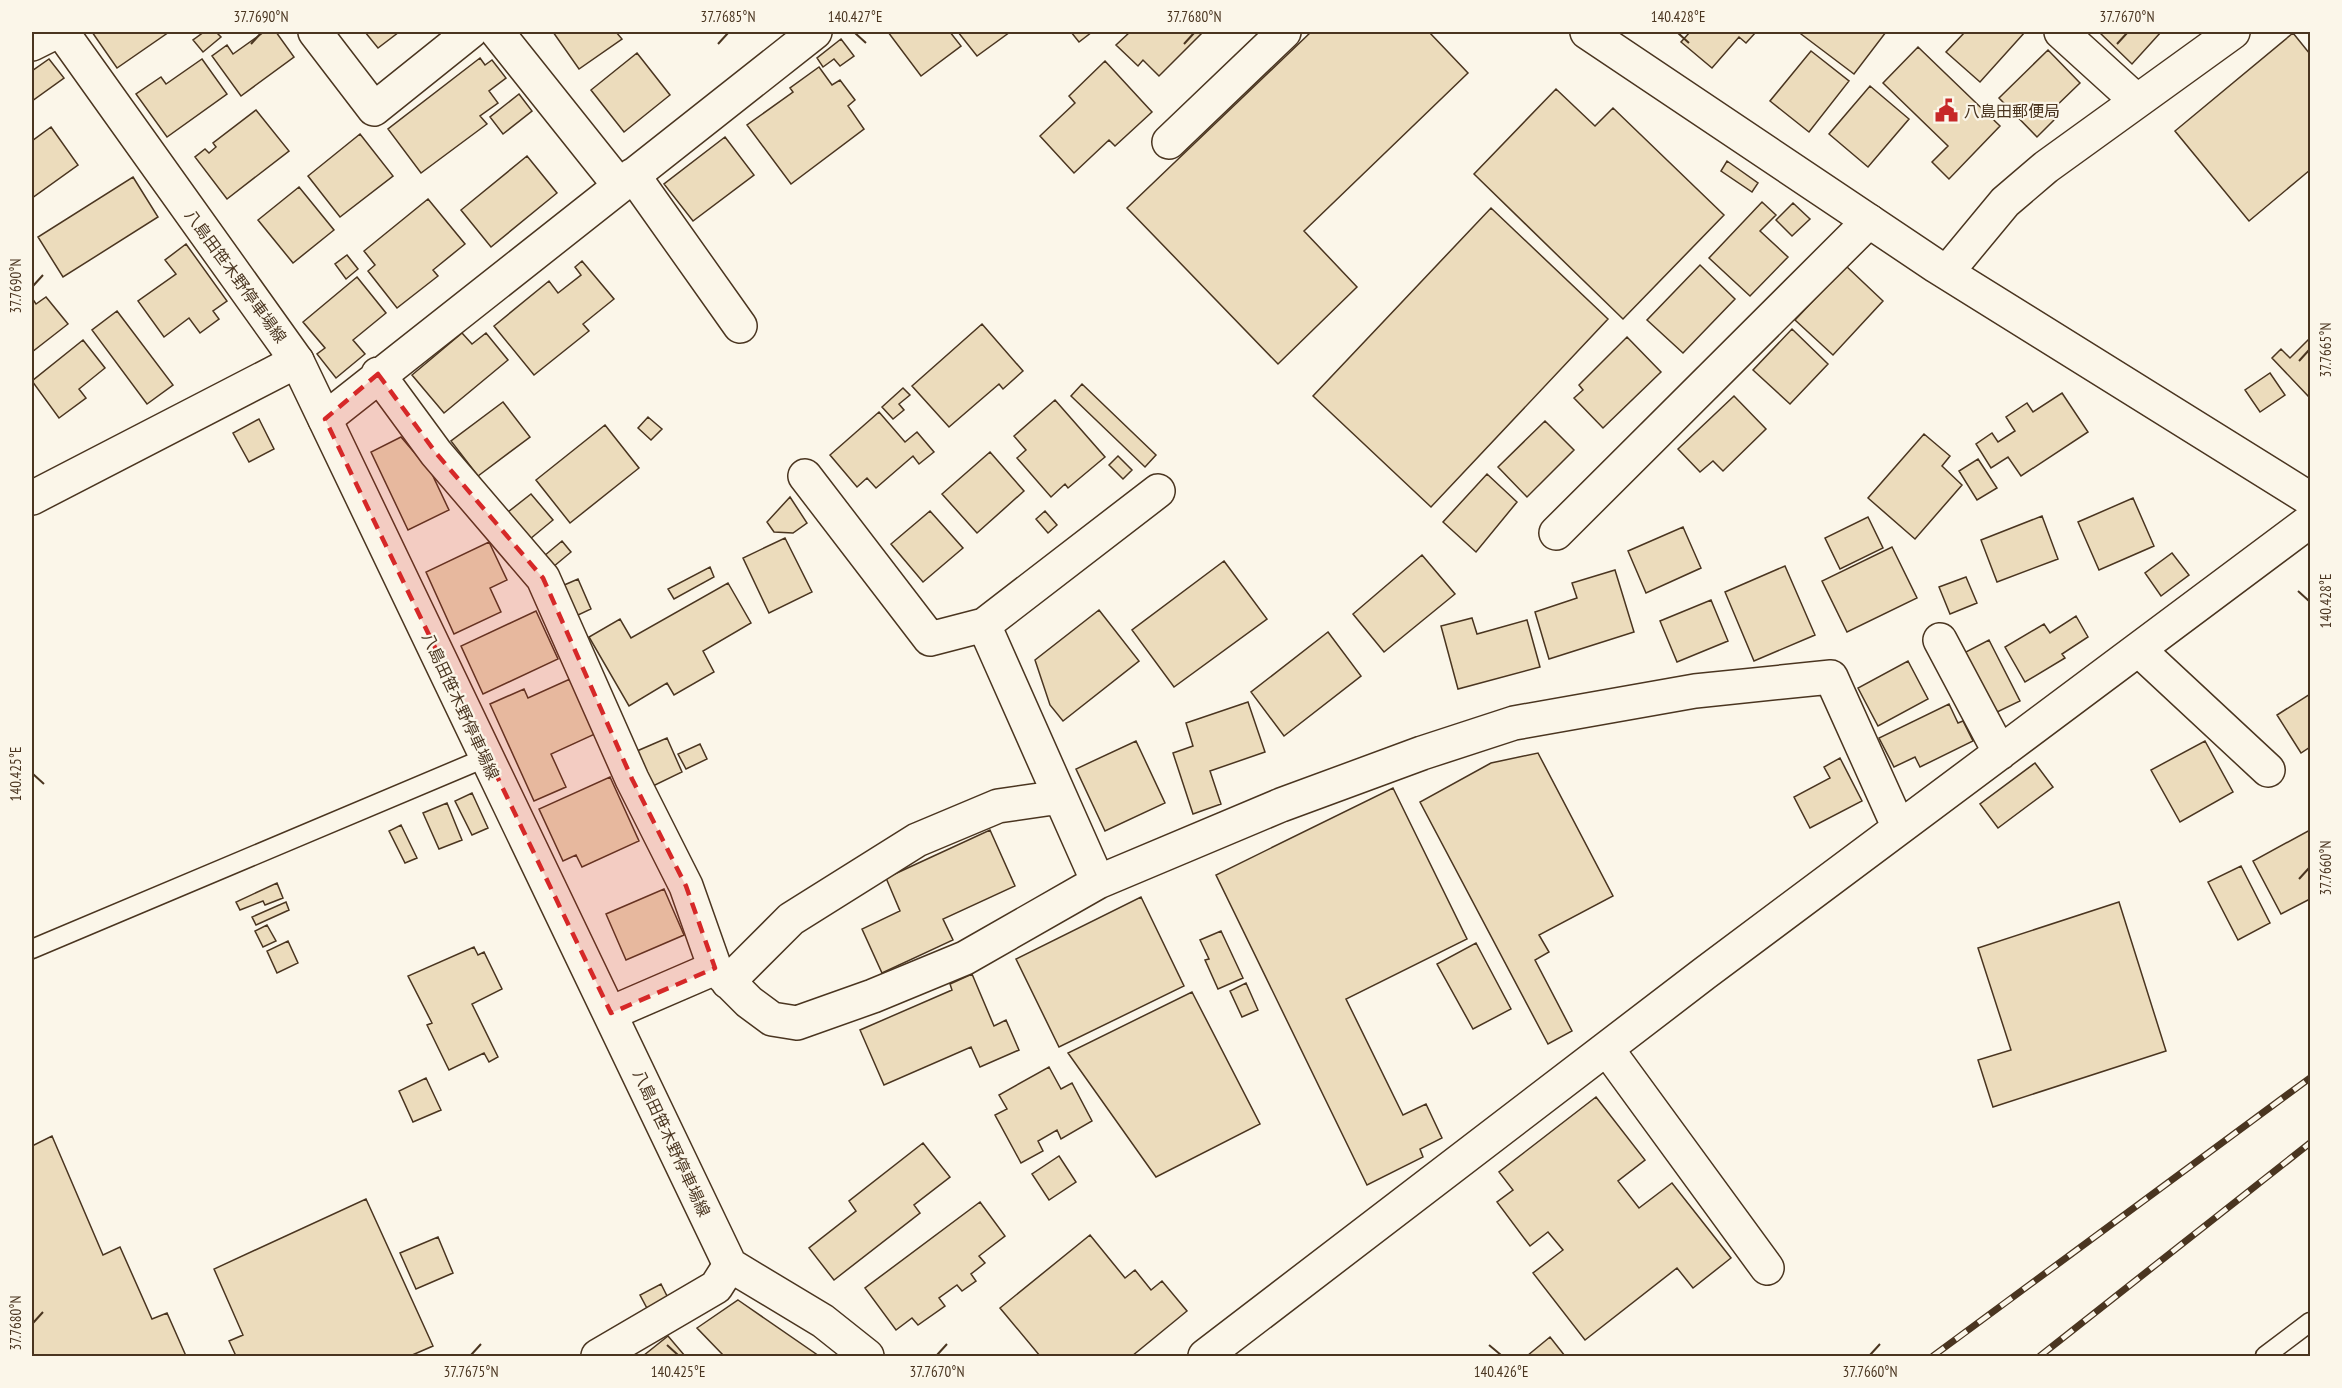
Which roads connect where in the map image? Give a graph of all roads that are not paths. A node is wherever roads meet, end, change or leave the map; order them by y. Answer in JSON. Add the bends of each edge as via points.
{"nodes":[{"id":1,"x":56,"y":32,"type":"edge"},
{"id":2,"x":62,"y":32,"type":"edge"},
{"id":3,"x":315,"y":32,"type":"edge"},
{"id":4,"x":470,"y":32,"type":"edge"},
{"id":5,"x":497,"y":32,"type":"edge"},
{"id":6,"x":815,"y":32,"type":"edge"},
{"id":7,"x":1284,"y":32,"type":"edge"},
{"id":8,"x":1587,"y":32,"type":"edge"},
{"id":9,"x":2061,"y":32,"type":"edge"},
{"id":10,"x":2233,"y":32,"type":"edge"},
{"id":11,"x":32,"y":44,"type":"edge"},
{"id":12,"x":2137,"y":101,"type":"junction"},
{"id":13,"x":1169,"y":142,"type":"dead end"},
{"id":14,"x":626,"y":180,"type":"junction"},
{"id":15,"x":1869,"y":221,"type":"junction"},
{"id":16,"x":1947,"y":272,"type":"junction"},
{"id":17,"x":740,"y":326,"type":"dead end"},
{"id":18,"x":297,"y":361,"type":"junction"},
{"id":19,"x":378,"y":374,"type":"junction"},
{"id":20,"x":325,"y":419,"type":"junction"},
{"id":21,"x":805,"y":476,"type":"dead end"},
{"id":22,"x":1158,"y":491,"type":"dead end"},
{"id":23,"x":32,"y":498,"type":"edge"},
{"id":24,"x":2310,"y":499,"type":"edge"},
{"id":25,"x":2310,"y":520,"type":"edge"},
{"id":26,"x":1556,"y":533,"type":"dead end"},
{"id":27,"x":984,"y":625,"type":"junction"},
{"id":28,"x":1940,"y":640,"type":"dead end"},
{"id":29,"x":2139,"y":650,"type":"junction"},
{"id":30,"x":2000,"y":753,"type":"junction"},
{"id":31,"x":485,"y":758,"type":"junction"},
{"id":32,"x":2268,"y":770,"type":"dead end"},
{"id":33,"x":1060,"y":797,"type":"junction"},
{"id":34,"x":1899,"y":828,"type":"junction"},
{"id":35,"x":1098,"y":882,"type":"junction"},
{"id":36,"x":32,"y":949,"type":"edge"},
{"id":37,"x":722,"y":975,"type":"junction"},
{"id":38,"x":611,"y":1013,"type":"junction"},
{"id":39,"x":1607,"y":1048,"type":"junction"},
{"id":40,"x":730,"y":1265,"type":"junction"},
{"id":41,"x":1767,"y":1268,"type":"dead end"},
{"id":42,"x":2310,"y":1322,"type":"edge"},
{"id":43,"x":598,"y":1356,"type":"edge"},
{"id":44,"x":867,"y":1356,"type":"edge"},
{"id":45,"x":1205,"y":1356,"type":"edge"},
{"id":46,"x":2265,"y":1356,"type":"edge"}],
"edges":[{"from":1,"to":11,"type":"street"},
{"from":2,"to":18,"type":"street","name":"八島田笹木野停車場線"},
{"from":3,"to":4,"type":"street","via":[[374,109]]},
{"from":5,"to":14,"type":"street"},
{"from":6,"to":14,"type":"street"},
{"from":7,"to":13,"type":"street"},
{"from":8,"to":15,"type":"street"},
{"from":9,"to":12,"type":"street"},
{"from":10,"to":12,"type":"street"},
{"from":12,"to":16,"type":"street","via":[[2005,202]]},
{"from":14,"to":17,"type":"street"},
{"from":14,"to":19,"type":"street"},
{"from":15,"to":16,"type":"street"},
{"from":15,"to":26,"type":"street"},
{"from":16,"to":24,"type":"street"},
{"from":18,"to":20,"type":"street","name":"八島田笹木野停車場線"},
{"from":18,"to":23,"type":"street"},
{"from":19,"to":20,"type":"street"},
{"from":19,"to":37,"type":"street","via":[[436,453],[543,578],[632,779],[686,886]]},
{"from":20,"to":31,"type":"street","name":"八島田笹木野停車場線"},
{"from":21,"to":27,"type":"street","via":[[930,639]]},
{"from":22,"to":27,"type":"street"},
{"from":25,"to":29,"type":"street"},
{"from":27,"to":33,"type":"street"},
{"from":28,"to":30,"type":"street"},
{"from":29,"to":30,"type":"street"},
{"from":29,"to":32,"type":"street"},
{"from":30,"to":34,"type":"street"},
{"from":31,"to":36,"type":"lane"},
{"from":31,"to":38,"type":"street","name":"八島田笹木野停車場線"},
{"from":33,"to":35,"type":"street"},
{"from":33,"to":37,"type":"street","via":[[998,806],[917,840],[791,919]]},
{"from":34,"to":35,"type":"street","via":[[1831,677],[1695,691],[1514,723],[1281,805]]},
{"from":34,"to":39,"type":"street"},
{"from":35,"to":37,"type":"street","via":[[964,958],[797,1023],[772,1019]]},
{"from":37,"to":38,"type":"street"},
{"from":38,"to":40,"type":"street","name":"八島田笹木野停車場線"},
{"from":39,"to":41,"type":"street"},
{"from":39,"to":45,"type":"street"},
{"from":40,"to":43,"type":"street","via":[[716,1287]]},
{"from":40,"to":44,"type":"street","via":[[823,1321]]},
{"from":42,"to":46,"type":"lane"}]}
